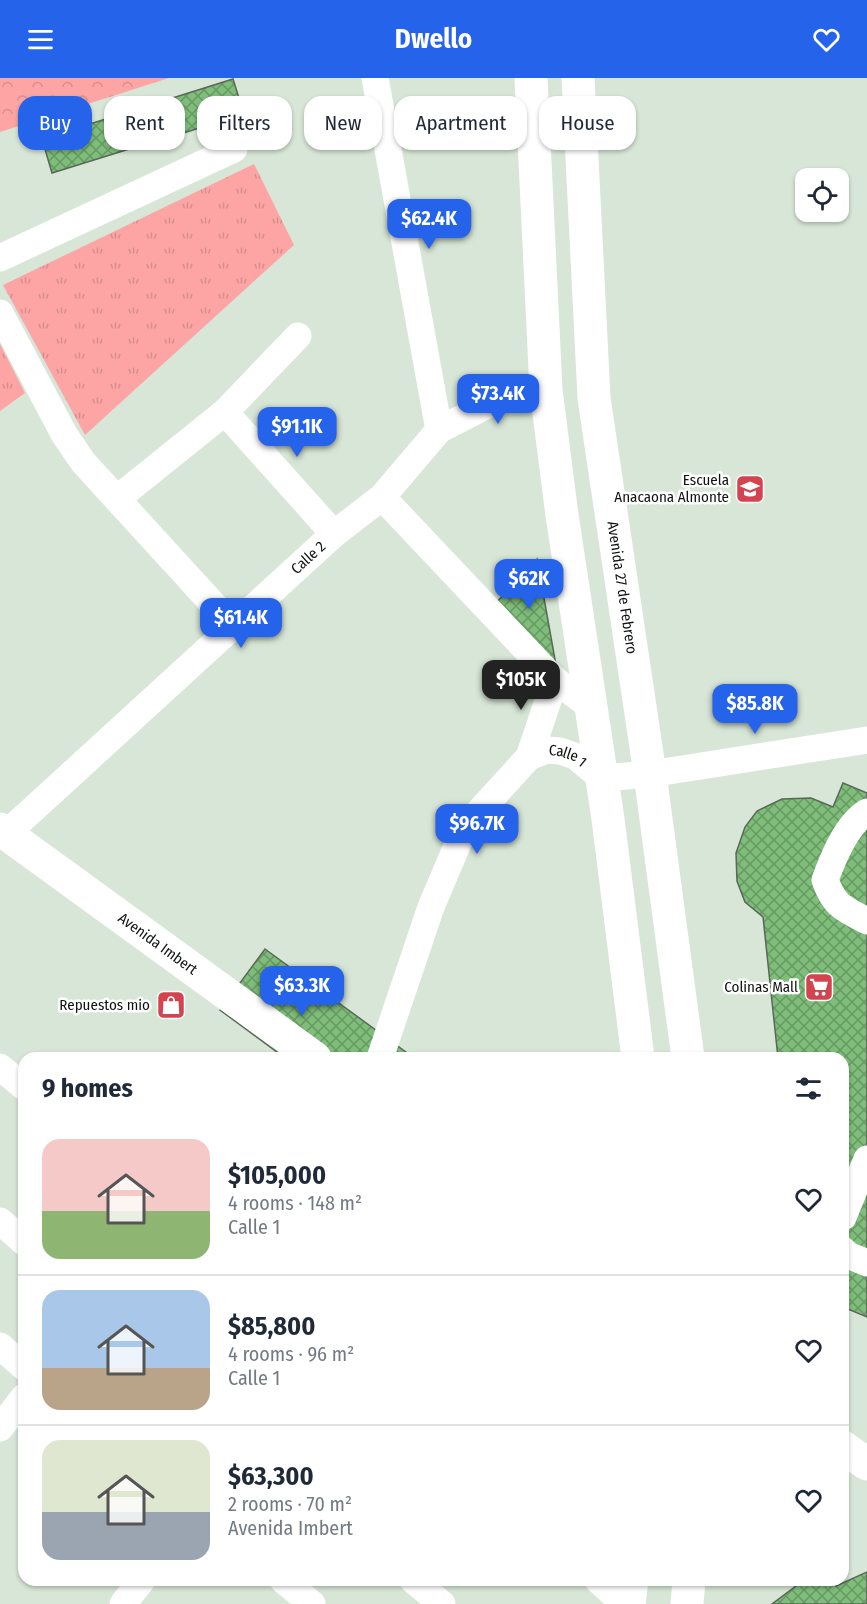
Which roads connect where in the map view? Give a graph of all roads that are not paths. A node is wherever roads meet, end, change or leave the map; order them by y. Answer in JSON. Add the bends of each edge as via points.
{"nodes":[{"id":1,"x":375,"y":78,"type":"edge"},
{"id":2,"x":531,"y":78,"type":"edge"},
{"id":3,"x":578,"y":78,"type":"edge"},
{"id":4,"x":232,"y":150,"type":"edge"},
{"id":5,"x":0,"y":258,"type":"edge"},
{"id":6,"x":0,"y":313,"type":"edge"},
{"id":7,"x":298,"y":336,"type":"dead end"},
{"id":8,"x":546,"y":390,"type":"junction"},
{"id":9,"x":225,"y":411,"type":"junction"},
{"id":10,"x":439,"y":430,"type":"junction"},
{"id":11,"x":382,"y":497,"type":"junction"},
{"id":12,"x":118,"y":498,"type":"junction"},
{"id":13,"x":334,"y":534,"type":"junction"},
{"id":14,"x":233,"y":626,"type":"junction"},
{"id":15,"x":555,"y":680,"type":"junction"},
{"id":16,"x":591,"y":707,"type":"junction"},
{"id":17,"x":867,"y":740,"type":"edge"},
{"id":18,"x":529,"y":757,"type":"junction"},
{"id":19,"x":650,"y":774,"type":"junction"},
{"id":20,"x":602,"y":778,"type":"junction"},
{"id":21,"x":867,"y":812,"type":"edge"},
{"id":22,"x":3,"y":831,"type":"edge"},
{"id":23,"x":867,"y":921,"type":"edge"},
{"id":24,"x":307,"y":1052,"type":"edge"},
{"id":25,"x":382,"y":1052,"type":"edge"},
{"id":26,"x":637,"y":1052,"type":"edge"},
{"id":27,"x":687,"y":1052,"type":"edge"},
{"id":28,"x":0,"y":1067,"type":"edge"},
{"id":29,"x":18,"y":1082,"type":"edge"},
{"id":30,"x":867,"y":1159,"type":"edge"},
{"id":31,"x":849,"y":1202,"type":"edge"},
{"id":32,"x":0,"y":1221,"type":"edge"},
{"id":33,"x":18,"y":1237,"type":"edge"},
{"id":34,"x":849,"y":1256,"type":"edge"},
{"id":35,"x":867,"y":1263,"type":"edge"},
{"id":36,"x":0,"y":1346,"type":"edge"},
{"id":37,"x":18,"y":1362,"type":"edge"},
{"id":38,"x":18,"y":1405,"type":"edge"},
{"id":39,"x":0,"y":1428,"type":"edge"},
{"id":40,"x":849,"y":1450,"type":"edge"},
{"id":41,"x":867,"y":1464,"type":"edge"},
{"id":42,"x":137,"y":1586,"type":"edge"},
{"id":43,"x":290,"y":1586,"type":"edge"},
{"id":44,"x":420,"y":1586,"type":"edge"},
{"id":45,"x":604,"y":1586,"type":"edge"},
{"id":46,"x":631,"y":1586,"type":"edge"},
{"id":47,"x":688,"y":1586,"type":"edge"},
{"id":48,"x":123,"y":1604,"type":"edge"},
{"id":49,"x":312,"y":1604,"type":"edge"},
{"id":50,"x":441,"y":1604,"type":"edge"},
{"id":51,"x":624,"y":1604,"type":"edge"},
{"id":52,"x":629,"y":1604,"type":"edge"},
{"id":53,"x":687,"y":1604,"type":"edge"}],
"edges":[{"from":1,"to":10,"type":"street"},
{"from":2,"to":8,"type":"main road"},
{"from":3,"to":19,"type":"main road","name":"Avenida 27 de Febrero","via":[[594,398]]},
{"from":4,"to":5,"type":"street"},
{"from":6,"to":12,"type":"street","via":[[64,434],[83,462]]},
{"from":7,"to":9,"type":"street"},
{"from":8,"to":10,"type":"street","name":"Calle 2","via":[[505,396]]},
{"from":8,"to":16,"type":"main road"},
{"from":9,"to":12,"type":"street"},
{"from":9,"to":13,"type":"street"},
{"from":10,"to":11,"type":"street","name":"Calle 2"},
{"from":11,"to":13,"type":"street","name":"Calle 2"},
{"from":11,"to":15,"type":"street"},
{"from":12,"to":14,"type":"street"},
{"from":13,"to":14,"type":"street","name":"Calle 2"},
{"from":14,"to":22,"type":"street","name":"Calle 2"},
{"from":15,"to":16,"type":"street"},
{"from":15,"to":18,"type":"street"},
{"from":16,"to":20,"type":"main road"},
{"from":17,"to":19,"type":"street","name":"Calle 1"},
{"from":18,"to":20,"type":"street","name":"Calle 1","via":[[547,750],[560,751],[575,756]]},
{"from":18,"to":25,"type":"street","name":"Calle 1","via":[[465,827],[431,907]]},
{"from":19,"to":20,"type":"street","name":"Calle 1"},
{"from":19,"to":27,"type":"main road","name":"Avenida 27 de Febrero"},
{"from":20,"to":26,"type":"main road"},
{"from":21,"to":23,"type":"street","via":[[857,818],[834,856],[825,880],[831,897]]},
{"from":22,"to":24,"type":"main road","name":"Avenida Imbert"},
{"from":28,"to":29,"type":"street"},
{"from":30,"to":31,"type":"street"},
{"from":32,"to":33,"type":"street"},
{"from":34,"to":35,"type":"street"},
{"from":36,"to":37,"type":"street"},
{"from":38,"to":39,"type":"street"},
{"from":40,"to":41,"type":"main road"},
{"from":42,"to":48,"type":"street"},
{"from":43,"to":49,"type":"street"},
{"from":44,"to":50,"type":"street"},
{"from":45,"to":51,"type":"street"},
{"from":46,"to":52,"type":"main road"},
{"from":47,"to":53,"type":"main road"}]}
